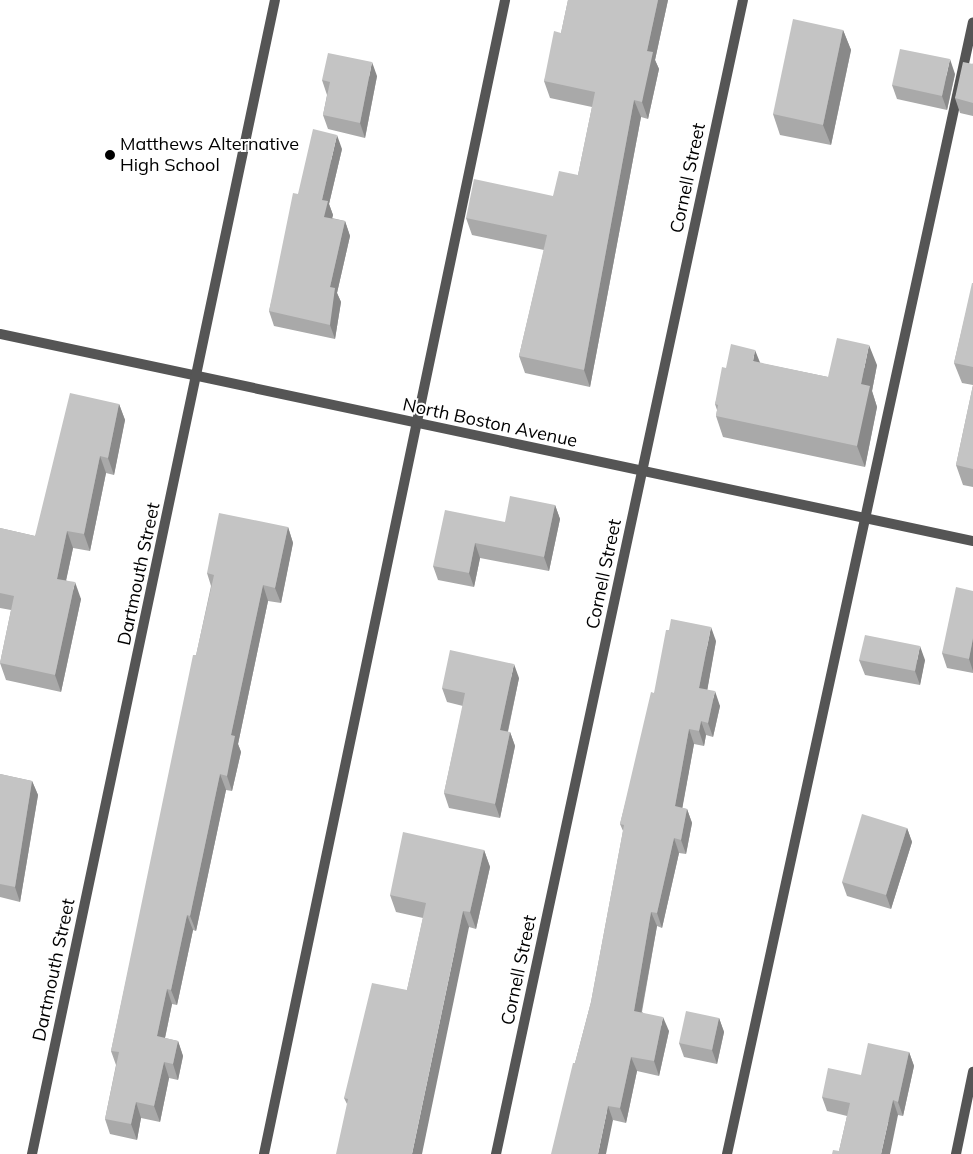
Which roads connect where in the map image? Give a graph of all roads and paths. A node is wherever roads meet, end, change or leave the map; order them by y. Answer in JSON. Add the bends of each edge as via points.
{"nodes":[{"id":1,"x":275,"y":0,"type":"edge"},
{"id":2,"x":505,"y":0,"type":"edge"},
{"id":3,"x":742,"y":0,"type":"edge"},
{"id":4,"x":973,"y":22,"type":"edge"},
{"id":5,"x":0,"y":334,"type":"edge"},
{"id":6,"x":196,"y":376,"type":"junction"},
{"id":7,"x":418,"y":424,"type":"junction"},
{"id":8,"x":642,"y":472,"type":"junction"},
{"id":9,"x":865,"y":519,"type":"junction"},
{"id":10,"x":973,"y":542,"type":"edge"},
{"id":11,"x":973,"y":1072,"type":"edge"},
{"id":12,"x":32,"y":1154,"type":"edge"},
{"id":13,"x":264,"y":1154,"type":"edge"},
{"id":14,"x":496,"y":1154,"type":"edge"},
{"id":15,"x":727,"y":1154,"type":"edge"},
{"id":16,"x":956,"y":1154,"type":"edge"}],
"edges":[{"from":1,"to":6,"type":"street","name":"Dartmouth Street"},
{"from":2,"to":7,"type":"street"},
{"from":3,"to":8,"type":"street","name":"Cornell Street"},
{"from":4,"to":9,"type":"street"},
{"from":5,"to":6,"type":"street","name":"North Boston Avenue"},
{"from":6,"to":7,"type":"street","name":"North Boston Avenue"},
{"from":6,"to":12,"type":"street","name":"Dartmouth Street"},
{"from":7,"to":8,"type":"street","name":"North Boston Avenue"},
{"from":7,"to":13,"type":"street"},
{"from":8,"to":9,"type":"street","name":"North Boston Avenue"},
{"from":8,"to":14,"type":"street","name":"Cornell Street"},
{"from":9,"to":10,"type":"street","name":"North Boston Avenue"},
{"from":9,"to":15,"type":"street"},
{"from":11,"to":16,"type":"street"}]}
